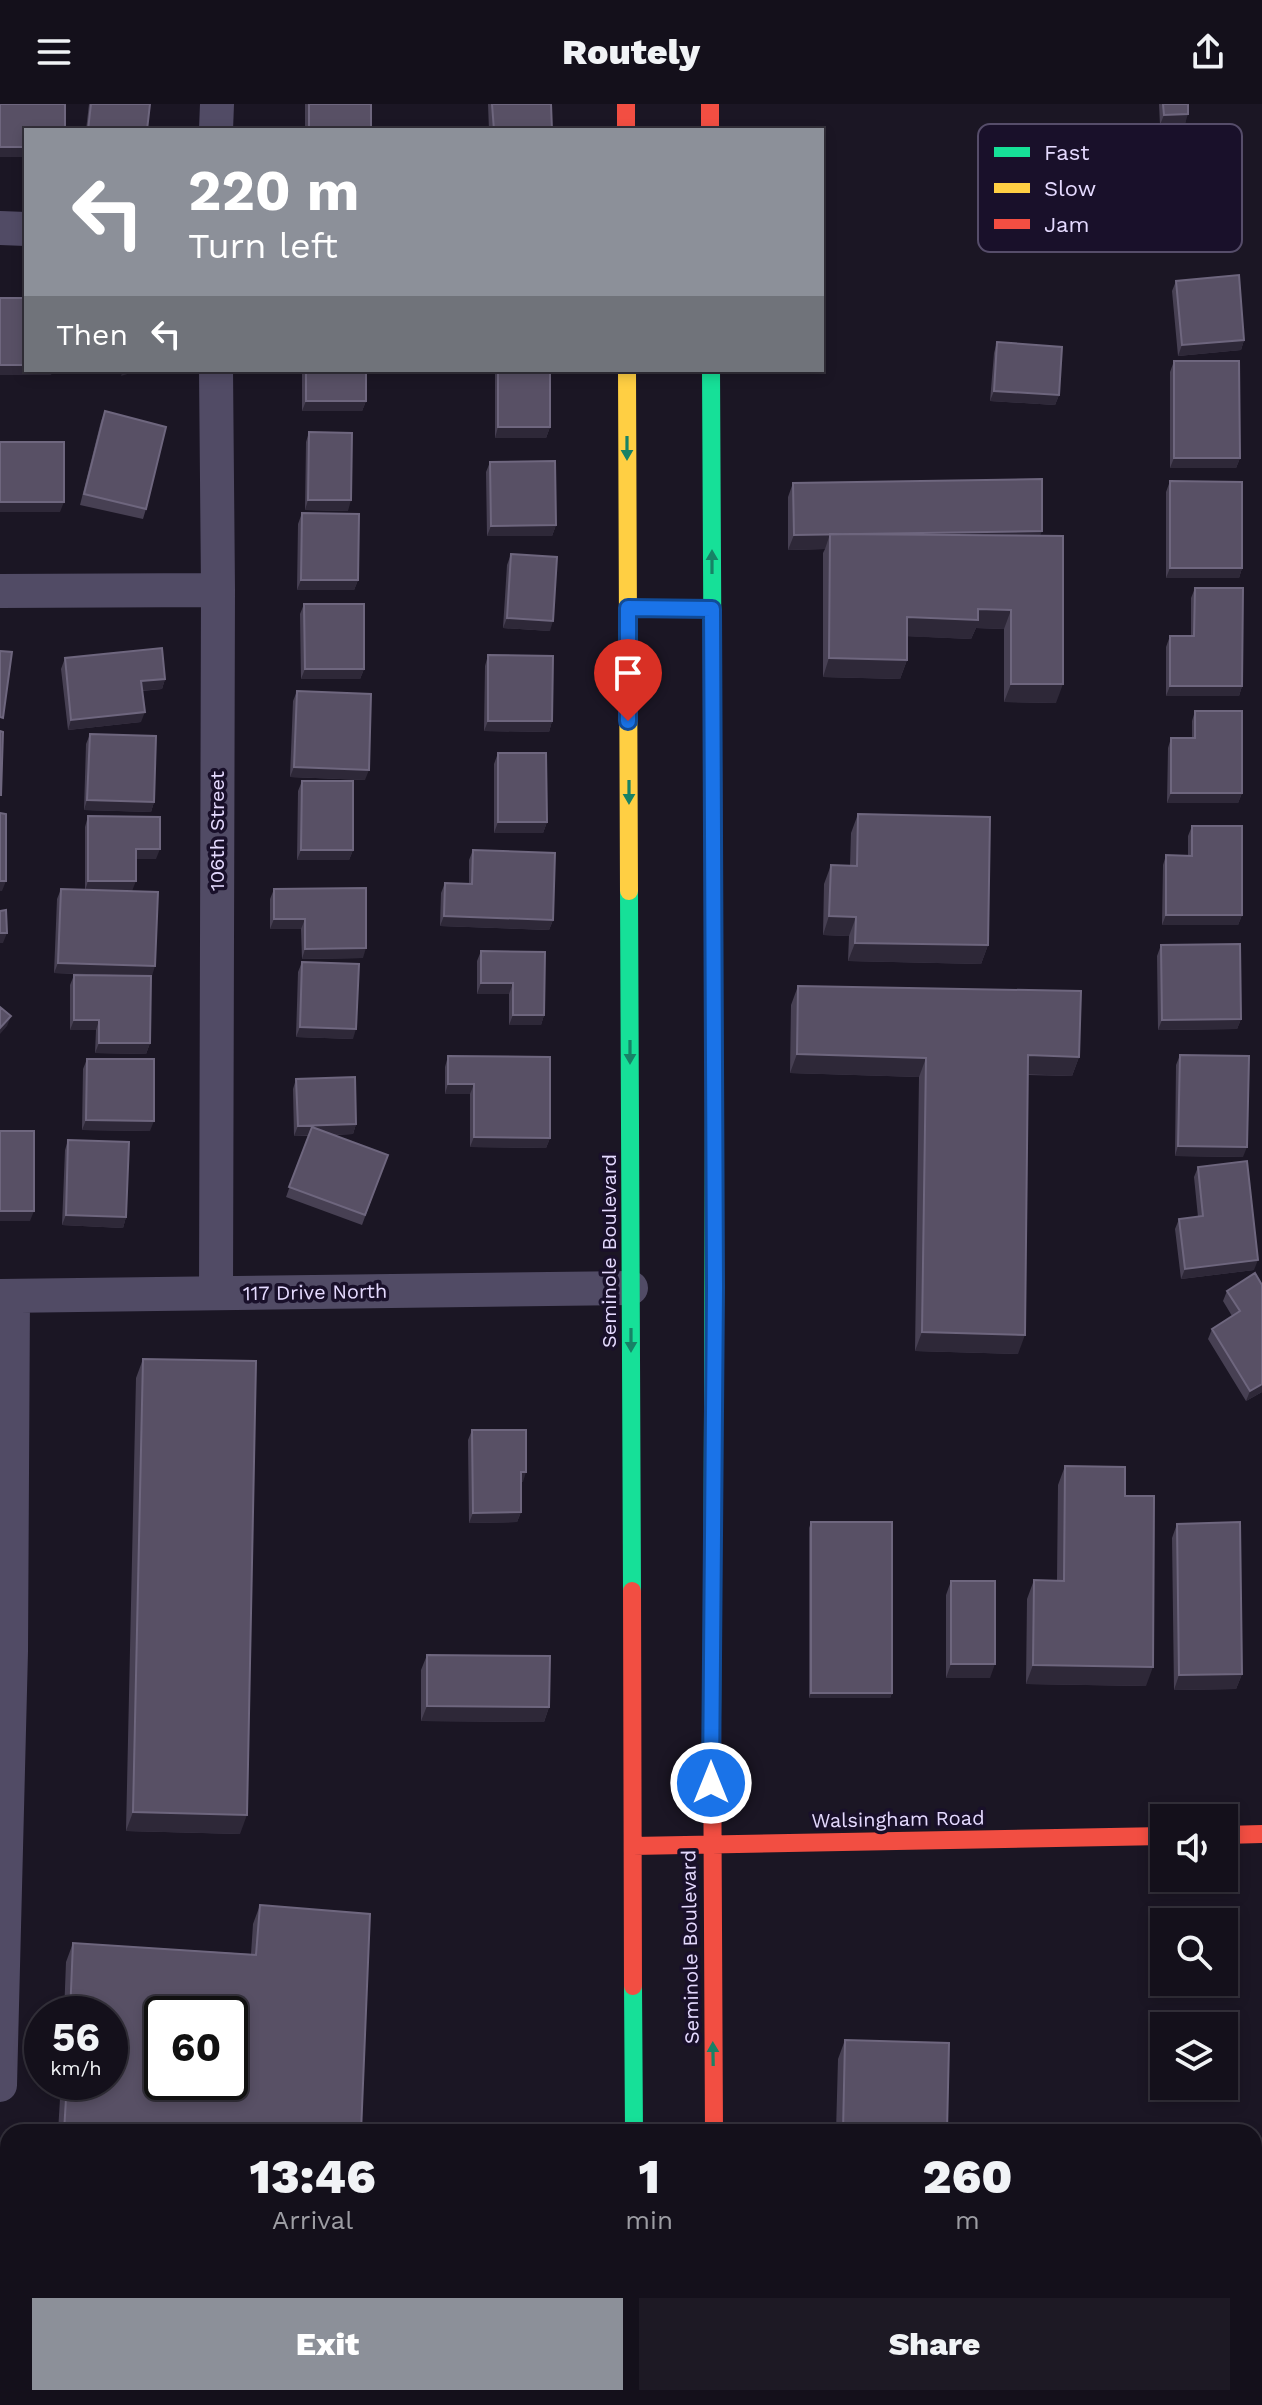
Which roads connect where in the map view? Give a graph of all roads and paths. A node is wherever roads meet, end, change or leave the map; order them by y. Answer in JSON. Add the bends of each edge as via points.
{"nodes":[{"id":1,"x":217,"y":104,"type":"edge"},
{"id":2,"x":626,"y":104,"type":"edge"},
{"id":3,"x":710,"y":104,"type":"edge"},
{"id":4,"x":216,"y":128,"type":"edge"},
{"id":5,"x":626,"y":128,"type":"edge"},
{"id":6,"x":710,"y":128,"type":"edge"},
{"id":7,"x":0,"y":228,"type":"edge"},
{"id":8,"x":24,"y":229,"type":"edge"},
{"id":9,"x":216,"y":372,"type":"edge"},
{"id":10,"x":627,"y":372,"type":"edge"},
{"id":11,"x":711,"y":372,"type":"edge"},
{"id":12,"x":218,"y":590,"type":"junction"},
{"id":13,"x":0,"y":591,"type":"edge"},
{"id":14,"x":628,"y":608,"type":"junction"},
{"id":15,"x":712,"y":609,"type":"junction"},
{"id":16,"x":631,"y":1288,"type":"junction"},
{"id":17,"x":216,"y":1293,"type":"junction"},
{"id":18,"x":6,"y":1296,"type":"edge"},
{"id":19,"x":6,"y":1651,"type":"edge"},
{"id":20,"x":1262,"y":1834,"type":"edge"},
{"id":21,"x":1238,"y":1835,"type":"edge"},
{"id":22,"x":1150,"y":1836,"type":"edge"},
{"id":23,"x":711,"y":1844,"type":"junction"},
{"id":24,"x":633,"y":1846,"type":"junction"},
{"id":25,"x":0,"y":2085,"type":"edge"},
{"id":26,"x":634,"y":2124,"type":"edge"},
{"id":27,"x":714,"y":2124,"type":"edge"},
{"id":28,"x":0,"y":2279,"type":"edge"},
{"id":29,"x":0,"y":2405,"type":"edge"}],
"edges":[{"from":1,"to":4,"type":"street"},
{"from":2,"to":5,"type":"main road"},
{"from":3,"to":6,"type":"main road"},
{"from":7,"to":8,"type":"street"},
{"from":9,"to":12,"type":"street","name":"106th Street"},
{"from":10,"to":14,"type":"main road","name":"Seminole Boulevard","one_way":true},
{"from":15,"to":11,"type":"main road","name":"Seminole Boulevard","one_way":true},
{"from":12,"to":13,"type":"street"},
{"from":12,"to":17,"type":"street","name":"106th Street"},
{"from":14,"to":15,"type":"main road"},
{"from":14,"to":16,"type":"main road","name":"Seminole Boulevard","one_way":true},
{"from":15,"to":23,"type":"main road","name":"Seminole Boulevard"},
{"from":16,"to":17,"type":"street","name":"117 Drive North"},
{"from":16,"to":24,"type":"main road","name":"Seminole Boulevard","one_way":true},
{"from":17,"to":18,"type":"street","name":"117 Drive North"},
{"from":18,"to":19,"type":"street"},
{"from":19,"to":25,"type":"street"},
{"from":20,"to":21,"type":"main road"},
{"from":22,"to":23,"type":"main road","name":"Walsingham Road"},
{"from":23,"to":24,"type":"main road","name":"Walsingham Road"},
{"from":27,"to":23,"type":"main road","name":"Seminole Boulevard","one_way":true},
{"from":24,"to":26,"type":"main road","name":"Seminole Boulevard"},
{"from":28,"to":29,"type":"street"}]}
